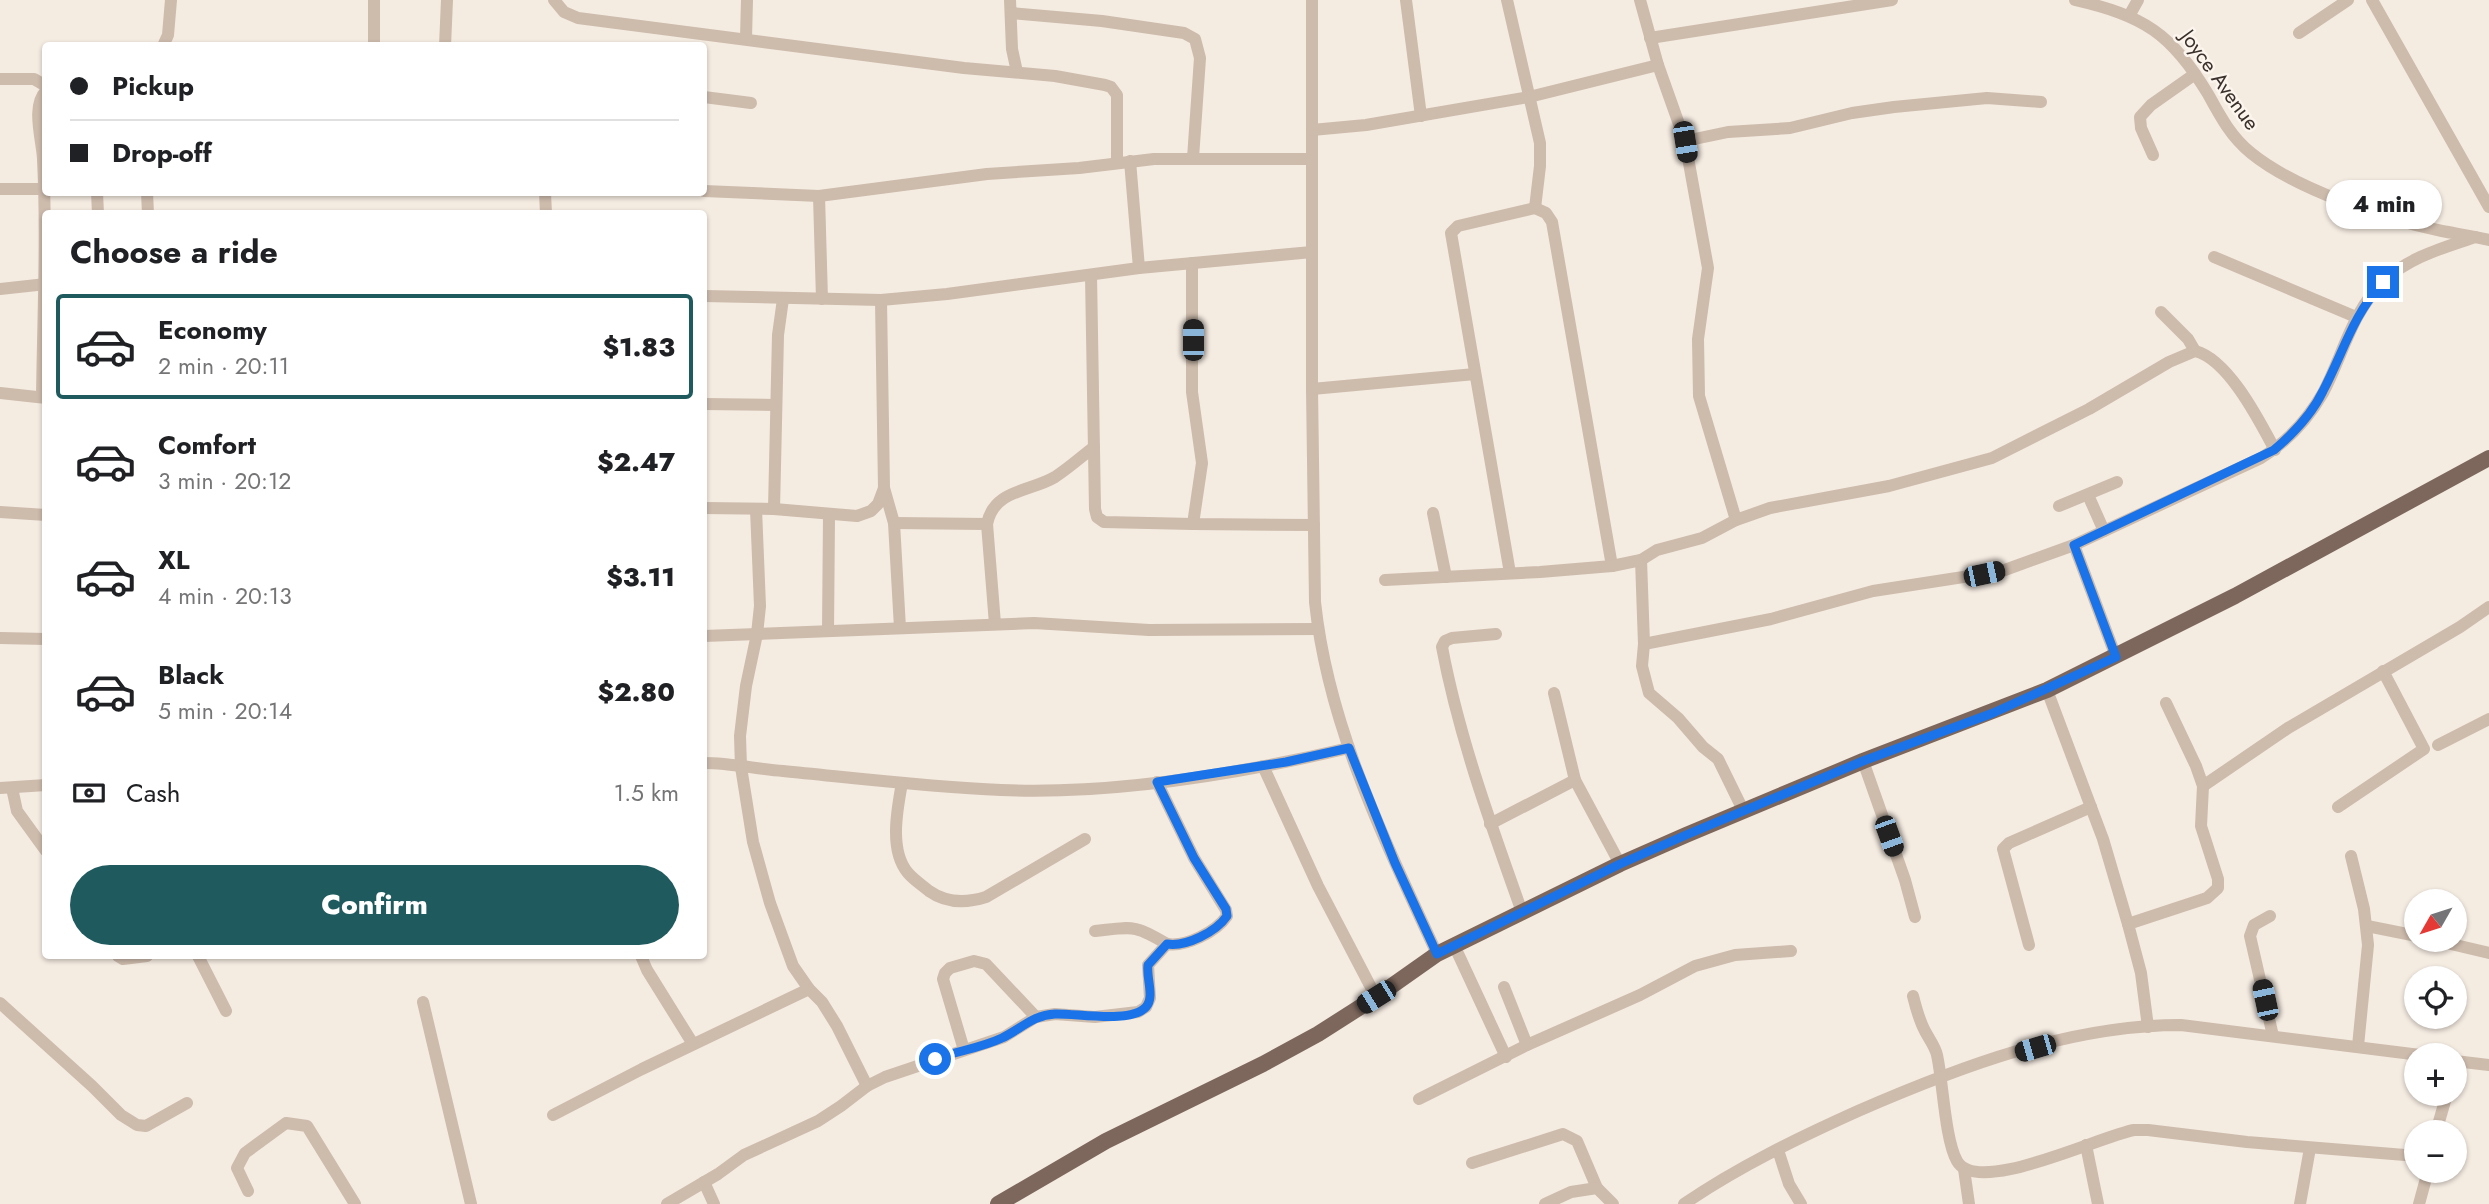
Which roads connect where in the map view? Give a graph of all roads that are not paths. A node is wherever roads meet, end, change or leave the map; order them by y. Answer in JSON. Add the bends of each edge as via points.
{"nodes":[{"id":1,"x":171,"y":0,"type":"edge"},
{"id":2,"x":374,"y":0,"type":"edge"},
{"id":3,"x":447,"y":0,"type":"edge"},
{"id":4,"x":554,"y":0,"type":"edge"},
{"id":5,"x":747,"y":0,"type":"edge"},
{"id":6,"x":1312,"y":0,"type":"edge"},
{"id":7,"x":1405,"y":0,"type":"edge"},
{"id":8,"x":1507,"y":0,"type":"edge"},
{"id":9,"x":1640,"y":0,"type":"edge"},
{"id":10,"x":1892,"y":0,"type":"edge"},
{"id":11,"x":2075,"y":0,"type":"edge"},
{"id":12,"x":2138,"y":0,"type":"edge"},
{"id":13,"x":2348,"y":0,"type":"edge"},
{"id":14,"x":2372,"y":0,"type":"edge"},
{"id":15,"x":1010,"y":6,"type":"edge"},
{"id":16,"x":2129,"y":16,"type":"junction"},
{"id":17,"x":2299,"y":33,"type":"dead end"},
{"id":18,"x":746,"y":38,"type":"junction"},
{"id":19,"x":1650,"y":38,"type":"junction"},
{"id":20,"x":165,"y":42,"type":"edge"},
{"id":21,"x":374,"y":42,"type":"edge"},
{"id":22,"x":445,"y":42,"type":"edge"},
{"id":23,"x":1658,"y":65,"type":"junction"},
{"id":24,"x":1017,"y":72,"type":"junction"},
{"id":25,"x":2196,"y":74,"type":"junction"},
{"id":26,"x":0,"y":79,"type":"edge"},
{"id":27,"x":42,"y":85,"type":"edge"},
{"id":28,"x":42,"y":94,"type":"edge"},
{"id":29,"x":707,"y":97,"type":"edge"},
{"id":30,"x":1529,"y":97,"type":"junction"},
{"id":31,"x":2041,"y":102,"type":"dead end"},
{"id":32,"x":751,"y":103,"type":"dead end"},
{"id":33,"x":1421,"y":116,"type":"junction"},
{"id":34,"x":1312,"y":130,"type":"junction"},
{"id":35,"x":1685,"y":142,"type":"junction"},
{"id":36,"x":2153,"y":155,"type":"dead end"},
{"id":37,"x":42,"y":157,"type":"edge"},
{"id":38,"x":1193,"y":158,"type":"junction"},
{"id":39,"x":1312,"y":159,"type":"junction"},
{"id":40,"x":1123,"y":161,"type":"junction"},
{"id":41,"x":0,"y":189,"type":"edge"},
{"id":42,"x":42,"y":189,"type":"edge"},
{"id":43,"x":707,"y":191,"type":"edge"},
{"id":44,"x":819,"y":196,"type":"junction"},
{"id":45,"x":2489,"y":207,"type":"edge"},
{"id":46,"x":1535,"y":208,"type":"junction"},
{"id":47,"x":2475,"y":237,"type":"junction"},
{"id":48,"x":2489,"y":240,"type":"edge"},
{"id":49,"x":1312,"y":252,"type":"junction"},
{"id":50,"x":2214,"y":257,"type":"dead end"},
{"id":51,"x":1192,"y":262,"type":"junction"},
{"id":52,"x":1139,"y":268,"type":"junction"},
{"id":53,"x":1091,"y":275,"type":"junction"},
{"id":54,"x":42,"y":284,"type":"edge"},
{"id":55,"x":0,"y":289,"type":"edge"},
{"id":56,"x":707,"y":296,"type":"edge"},
{"id":57,"x":783,"y":299,"type":"junction"},
{"id":58,"x":822,"y":299,"type":"junction"},
{"id":59,"x":881,"y":300,"type":"junction"},
{"id":60,"x":2161,"y":312,"type":"dead end"},
{"id":61,"x":2356,"y":317,"type":"junction"},
{"id":62,"x":2195,"y":351,"type":"junction"},
{"id":63,"x":1475,"y":374,"type":"junction"},
{"id":64,"x":1312,"y":390,"type":"junction"},
{"id":65,"x":0,"y":393,"type":"edge"},
{"id":66,"x":42,"y":397,"type":"edge"},
{"id":67,"x":707,"y":404,"type":"edge"},
{"id":68,"x":776,"y":405,"type":"junction"},
{"id":69,"x":1094,"y":447,"type":"junction"},
{"id":70,"x":2274,"y":450,"type":"junction"},
{"id":71,"x":2489,"y":458,"type":"edge"},
{"id":72,"x":2117,"y":482,"type":"dead end"},
{"id":73,"x":884,"y":488,"type":"junction"},
{"id":74,"x":2088,"y":495,"type":"junction"},
{"id":75,"x":2059,"y":506,"type":"dead end"},
{"id":76,"x":707,"y":508,"type":"edge"},
{"id":77,"x":756,"y":509,"type":"junction"},
{"id":78,"x":774,"y":509,"type":"junction"},
{"id":79,"x":0,"y":512,"type":"edge"},
{"id":80,"x":1433,"y":513,"type":"dead end"},
{"id":81,"x":830,"y":514,"type":"junction"},
{"id":82,"x":42,"y":516,"type":"edge"},
{"id":83,"x":1736,"y":520,"type":"junction"},
{"id":84,"x":894,"y":523,"type":"junction"},
{"id":85,"x":988,"y":524,"type":"junction"},
{"id":86,"x":1193,"y":524,"type":"junction"},
{"id":87,"x":1314,"y":525,"type":"junction"},
{"id":88,"x":2104,"y":531,"type":"junction"},
{"id":89,"x":2074,"y":545,"type":"junction"},
{"id":90,"x":1641,"y":560,"type":"junction"},
{"id":91,"x":1612,"y":566,"type":"junction"},
{"id":92,"x":1510,"y":573,"type":"junction"},
{"id":93,"x":1446,"y":577,"type":"junction"},
{"id":94,"x":1385,"y":580,"type":"dead end"},
{"id":95,"x":2489,"y":607,"type":"edge"},
{"id":96,"x":995,"y":624,"type":"junction"},
{"id":97,"x":900,"y":628,"type":"junction"},
{"id":98,"x":1318,"y":629,"type":"junction"},
{"id":99,"x":828,"y":631,"type":"junction"},
{"id":100,"x":757,"y":634,"type":"junction"},
{"id":101,"x":1496,"y":635,"type":"dead end"},
{"id":102,"x":707,"y":636,"type":"edge"},
{"id":103,"x":0,"y":638,"type":"edge"},
{"id":104,"x":42,"y":639,"type":"edge"},
{"id":105,"x":1644,"y":644,"type":"junction"},
{"id":106,"x":2116,"y":657,"type":"junction"},
{"id":107,"x":2383,"y":671,"type":"junction"},
{"id":108,"x":2047,"y":690,"type":"junction"},
{"id":109,"x":1554,"y":693,"type":"dead end"},
{"id":110,"x":2166,"y":703,"type":"dead end"},
{"id":111,"x":2489,"y":719,"type":"edge"},
{"id":112,"x":2438,"y":745,"type":"dead end"},
{"id":113,"x":1349,"y":748,"type":"junction"},
{"id":114,"x":1863,"y":761,"type":"junction"},
{"id":115,"x":707,"y":763,"type":"edge"},
{"id":116,"x":1263,"y":766,"type":"junction"},
{"id":117,"x":741,"y":767,"type":"junction"},
{"id":118,"x":1575,"y":780,"type":"junction"},
{"id":119,"x":1157,"y":782,"type":"junction"},
{"id":120,"x":902,"y":783,"type":"junction"},
{"id":121,"x":42,"y":785,"type":"edge"},
{"id":122,"x":2203,"y":786,"type":"junction"},
{"id":123,"x":6,"y":788,"type":"edge"},
{"id":124,"x":2091,"y":807,"type":"junction"},
{"id":125,"x":2337,"y":807,"type":"dead end"},
{"id":126,"x":1744,"y":812,"type":"junction"},
{"id":127,"x":1490,"y":824,"type":"junction"},
{"id":128,"x":1085,"y":839,"type":"dead end"},
{"id":129,"x":42,"y":845,"type":"edge"},
{"id":130,"x":2351,"y":856,"type":"dead end"},
{"id":131,"x":1620,"y":864,"type":"junction"},
{"id":132,"x":1521,"y":912,"type":"junction"},
{"id":133,"x":2270,"y":916,"type":"dead end"},
{"id":134,"x":1915,"y":917,"type":"dead end"},
{"id":135,"x":2128,"y":924,"type":"junction"},
{"id":136,"x":2367,"y":926,"type":"junction"},
{"id":137,"x":1095,"y":931,"type":"dead end"},
{"id":138,"x":2404,"y":933,"type":"edge"},
{"id":139,"x":1167,"y":944,"type":"junction"},
{"id":140,"x":1454,"y":945,"type":"junction"},
{"id":141,"x":2029,"y":945,"type":"dead end"},
{"id":142,"x":2468,"y":946,"type":"edge"},
{"id":143,"x":2488,"y":950,"type":"edge"},
{"id":144,"x":1791,"y":951,"type":"dead end"},
{"id":145,"x":1437,"y":954,"type":"junction"},
{"id":146,"x":200,"y":959,"type":"edge"},
{"id":147,"x":643,"y":959,"type":"edge"},
{"id":148,"x":1504,"y":987,"type":"dead end"},
{"id":149,"x":809,"y":989,"type":"junction"},
{"id":150,"x":1913,"y":996,"type":"dead end"},
{"id":151,"x":1376,"y":997,"type":"junction"},
{"id":152,"x":423,"y":1002,"type":"dead end"},
{"id":153,"x":0,"y":1003,"type":"edge"},
{"id":154,"x":226,"y":1012,"type":"dead end"},
{"id":155,"x":1037,"y":1017,"type":"junction"},
{"id":156,"x":2148,"y":1027,"type":"junction"},
{"id":157,"x":2273,"y":1036,"type":"junction"},
{"id":158,"x":693,"y":1044,"type":"junction"},
{"id":159,"x":1527,"y":1045,"type":"junction"},
{"id":160,"x":2358,"y":1046,"type":"junction"},
{"id":161,"x":964,"y":1050,"type":"junction"},
{"id":162,"x":2404,"y":1053,"type":"edge"},
{"id":163,"x":1506,"y":1057,"type":"junction"},
{"id":164,"x":2467,"y":1063,"type":"edge"},
{"id":165,"x":2489,"y":1065,"type":"edge"},
{"id":166,"x":1941,"y":1075,"type":"junction"},
{"id":167,"x":867,"y":1086,"type":"junction"},
{"id":168,"x":1419,"y":1099,"type":"dead end"},
{"id":169,"x":187,"y":1102,"type":"dead end"},
{"id":170,"x":553,"y":1115,"type":"dead end"},
{"id":171,"x":2086,"y":1145,"type":"junction"},
{"id":172,"x":2310,"y":1147,"type":"junction"},
{"id":173,"x":1778,"y":1150,"type":"junction"},
{"id":174,"x":2404,"y":1155,"type":"edge"},
{"id":175,"x":1472,"y":1163,"type":"dead end"},
{"id":176,"x":1964,"y":1169,"type":"junction"},
{"id":177,"x":704,"y":1182,"type":"junction"},
{"id":178,"x":2425,"y":1183,"type":"edge"},
{"id":179,"x":1597,"y":1188,"type":"junction"},
{"id":180,"x":247,"y":1191,"type":"dead end"},
{"id":181,"x":355,"y":1204,"type":"edge"},
{"id":182,"x":471,"y":1204,"type":"edge"},
{"id":183,"x":667,"y":1204,"type":"edge"},
{"id":184,"x":714,"y":1204,"type":"edge"},
{"id":185,"x":998,"y":1204,"type":"edge"},
{"id":186,"x":1545,"y":1204,"type":"edge"},
{"id":187,"x":1613,"y":1204,"type":"edge"},
{"id":188,"x":1684,"y":1204,"type":"edge"},
{"id":189,"x":1801,"y":1204,"type":"edge"},
{"id":190,"x":1969,"y":1204,"type":"edge"},
{"id":191,"x":2098,"y":1204,"type":"edge"},
{"id":192,"x":2300,"y":1204,"type":"edge"},
{"id":193,"x":2419,"y":1204,"type":"edge"}],
"edges":[{"from":1,"to":20,"type":"street"},
{"from":2,"to":21,"type":"street"},
{"from":3,"to":22,"type":"street"},
{"from":4,"to":18,"type":"street","via":[[564,12],[578,18]]},
{"from":5,"to":18,"type":"street"},
{"from":6,"to":34,"type":"street"},
{"from":7,"to":33,"type":"street"},
{"from":8,"to":30,"type":"street"},
{"from":9,"to":19,"type":"street"},
{"from":10,"to":19,"type":"street"},
{"from":11,"to":16,"type":"street","name":"Joyce Avenue"},
{"from":12,"to":16,"type":"street"},
{"from":13,"to":17,"type":"street"},
{"from":14,"to":45,"type":"street"},
{"from":15,"to":24,"type":"street"},
{"from":15,"to":38,"type":"street","via":[[1184,33],[1195,39],[1200,58]]},
{"from":16,"to":25,"type":"street","name":"Joyce Avenue","via":[[2162,34]]},
{"from":18,"to":24,"type":"street"},
{"from":19,"to":23,"type":"street"},
{"from":23,"to":30,"type":"street"},
{"from":23,"to":35,"type":"street"},
{"from":24,"to":40,"type":"street","via":[[1111,87],[1117,95]]},
{"from":25,"to":36,"type":"street","via":[[2140,117]]},
{"from":25,"to":47,"type":"street","name":"Joyce Avenue","via":[[2233,136],[2273,168],[2345,202]]},
{"from":26,"to":27,"type":"street","via":[[34,79]]},
{"from":28,"to":37,"type":"street"},
{"from":29,"to":32,"type":"street"},
{"from":30,"to":33,"type":"street"},
{"from":30,"to":46,"type":"street","via":[[1541,155]]},
{"from":31,"to":35,"type":"street","via":[[1987,98],[1894,107],[1790,128],[1728,132]]},
{"from":33,"to":34,"type":"street"},
{"from":34,"to":39,"type":"street"},
{"from":35,"to":83,"type":"street","via":[[1708,268],[1698,339],[1699,396]]},
{"from":38,"to":39,"type":"street"},
{"from":38,"to":40,"type":"street"},
{"from":39,"to":49,"type":"street"},
{"from":40,"to":44,"type":"street"},
{"from":40,"to":52,"type":"street"},
{"from":41,"to":42,"type":"street"},
{"from":43,"to":44,"type":"street"},
{"from":44,"to":58,"type":"street"},
{"from":46,"to":63,"type":"street","via":[[1458,226],[1451,233]]},
{"from":46,"to":91,"type":"street","via":[[1552,222]]},
{"from":47,"to":48,"type":"street","name":"Joyce Avenue"},
{"from":47,"to":61,"type":"street","via":[[2400,267]]},
{"from":49,"to":51,"type":"street"},
{"from":49,"to":64,"type":"street"},
{"from":50,"to":61,"type":"street"},
{"from":51,"to":52,"type":"street"},
{"from":51,"to":86,"type":"street","via":[[1192,392],[1202,463]]},
{"from":52,"to":53,"type":"street"},
{"from":53,"to":59,"type":"street"},
{"from":53,"to":69,"type":"street"},
{"from":54,"to":55,"type":"street"},
{"from":56,"to":57,"type":"street"},
{"from":57,"to":58,"type":"street"},
{"from":57,"to":68,"type":"street"},
{"from":58,"to":59,"type":"street"},
{"from":59,"to":73,"type":"street"},
{"from":60,"to":62,"type":"street"},
{"from":61,"to":70,"type":"street","via":[[2323,393]]},
{"from":62,"to":70,"type":"street","via":[[2211,357],[2244,395]]},
{"from":62,"to":83,"type":"street","via":[[1992,458],[1889,486],[1790,503]]},
{"from":63,"to":64,"type":"street"},
{"from":63,"to":92,"type":"street"},
{"from":64,"to":87,"type":"street"},
{"from":65,"to":66,"type":"street"},
{"from":67,"to":68,"type":"street"},
{"from":68,"to":78,"type":"street"},
{"from":69,"to":85,"type":"street","via":[[1053,478],[1003,498],[989,514]]},
{"from":69,"to":86,"type":"street","via":[[1097,517],[1104,522]]},
{"from":70,"to":88,"type":"street"},
{"from":71,"to":106,"type":"main road"},
{"from":72,"to":74,"type":"street"},
{"from":73,"to":81,"type":"street","via":[[872,511],[857,516]]},
{"from":73,"to":84,"type":"street"},
{"from":74,"to":75,"type":"street"},
{"from":74,"to":88,"type":"street"},
{"from":76,"to":77,"type":"street"},
{"from":77,"to":78,"type":"street"},
{"from":77,"to":100,"type":"street"},
{"from":78,"to":81,"type":"street"},
{"from":79,"to":82,"type":"street"},
{"from":80,"to":93,"type":"street"},
{"from":81,"to":99,"type":"street"},
{"from":83,"to":90,"type":"street"},
{"from":84,"to":85,"type":"street"},
{"from":84,"to":97,"type":"street"},
{"from":85,"to":96,"type":"street"},
{"from":86,"to":87,"type":"street"},
{"from":87,"to":98,"type":"street"},
{"from":88,"to":89,"type":"street"},
{"from":89,"to":105,"type":"street","via":[[2002,570],[1873,591],[1771,619]]},
{"from":89,"to":106,"type":"street"},
{"from":90,"to":91,"type":"street"},
{"from":90,"to":105,"type":"street"},
{"from":91,"to":92,"type":"street"},
{"from":92,"to":93,"type":"street"},
{"from":93,"to":94,"type":"street"},
{"from":95,"to":107,"type":"street"},
{"from":96,"to":97,"type":"street"},
{"from":96,"to":98,"type":"street","via":[[1149,630]]},
{"from":97,"to":99,"type":"street"},
{"from":98,"to":113,"type":"street"},
{"from":99,"to":100,"type":"street"},
{"from":100,"to":102,"type":"street"},
{"from":100,"to":117,"type":"street","via":[[746,686]]},
{"from":101,"to":127,"type":"street","via":[[1452,638],[1442,647]]},
{"from":103,"to":104,"type":"street"},
{"from":105,"to":126,"type":"street","via":[[1642,666],[1649,693],[1718,759]]},
{"from":106,"to":108,"type":"main road"},
{"from":107,"to":122,"type":"street"},
{"from":107,"to":125,"type":"street","via":[[2424,749]]},
{"from":108,"to":114,"type":"main road"},
{"from":108,"to":124,"type":"street"},
{"from":109,"to":118,"type":"street"},
{"from":110,"to":122,"type":"street"},
{"from":111,"to":112,"type":"street"},
{"from":113,"to":116,"type":"street"},
{"from":113,"to":145,"type":"street"},
{"from":114,"to":126,"type":"main road"},
{"from":114,"to":134,"type":"street"},
{"from":115,"to":117,"type":"street"},
{"from":116,"to":119,"type":"street"},
{"from":116,"to":151,"type":"street"},
{"from":117,"to":120,"type":"street"},
{"from":117,"to":149,"type":"street","via":[[753,842],[771,903],[793,966]]},
{"from":118,"to":127,"type":"street"},
{"from":118,"to":131,"type":"street"},
{"from":119,"to":120,"type":"street","via":[[1067,791]]},
{"from":119,"to":139,"type":"street","via":[[1227,916],[1185,944]]},
{"from":120,"to":128,"type":"street","via":[[895,831],[901,863],[936,895],[971,902],[986,897]]},
{"from":121,"to":123,"type":"street"},
{"from":122,"to":135,"type":"street","via":[[2201,827],[2218,888],[2207,898]]},
{"from":123,"to":129,"type":"street"},
{"from":124,"to":135,"type":"street"},
{"from":124,"to":141,"type":"street","via":[[2003,849]]},
{"from":126,"to":131,"type":"main road"},
{"from":127,"to":132,"type":"street"},
{"from":130,"to":136,"type":"street"},
{"from":131,"to":132,"type":"main road"},
{"from":132,"to":140,"type":"main road"},
{"from":133,"to":157,"type":"street","via":[[2254,925],[2250,936]]},
{"from":135,"to":156,"type":"street"},
{"from":136,"to":138,"type":"street"},
{"from":136,"to":160,"type":"street"},
{"from":137,"to":139,"type":"street","via":[[1133,927]]},
{"from":139,"to":155,"type":"street","via":[[1148,965],[1150,998],[1143,1010],[1095,1017]]},
{"from":140,"to":145,"type":"main road"},
{"from":140,"to":163,"type":"street"},
{"from":142,"to":143,"type":"street"},
{"from":144,"to":159,"type":"street","via":[[1735,955],[1695,966]]},
{"from":145,"to":151,"type":"main road"},
{"from":146,"to":154,"type":"street"},
{"from":147,"to":158,"type":"street"},
{"from":148,"to":159,"type":"street"},
{"from":149,"to":158,"type":"street"},
{"from":149,"to":167,"type":"street","via":[[837,1026]]},
{"from":150,"to":166,"type":"street"},
{"from":151,"to":185,"type":"main road","via":[[1286,1051],[1106,1141]]},
{"from":152,"to":182,"type":"street"},
{"from":153,"to":169,"type":"street","via":[[137,1125],[146,1126]]},
{"from":155,"to":161,"type":"street","via":[[1004,1037]]},
{"from":155,"to":161,"type":"street","via":[[986,964],[974,961],[950,968],[943,979]]},
{"from":156,"to":157,"type":"street","via":[[2181,1025]]},
{"from":156,"to":166,"type":"street","via":[[2054,1042]]},
{"from":157,"to":160,"type":"street"},
{"from":158,"to":170,"type":"street"},
{"from":159,"to":163,"type":"street"},
{"from":160,"to":162,"type":"street"},
{"from":161,"to":167,"type":"street"},
{"from":163,"to":168,"type":"street"},
{"from":164,"to":165,"type":"street"},
{"from":166,"to":173,"type":"street"},
{"from":166,"to":176,"type":"street","via":[[1951,1143]]},
{"from":167,"to":177,"type":"street","via":[[818,1121],[744,1155]]},
{"from":171,"to":172,"type":"street","via":[[2122,1132],[2148,1130]]},
{"from":171,"to":176,"type":"street","via":[[1996,1172]]},
{"from":171,"to":191,"type":"street"},
{"from":172,"to":174,"type":"street"},
{"from":172,"to":192,"type":"street"},
{"from":173,"to":188,"type":"street"},
{"from":173,"to":189,"type":"street"},
{"from":175,"to":179,"type":"street","via":[[1563,1134],[1577,1141]]},
{"from":176,"to":190,"type":"street"},
{"from":177,"to":183,"type":"street"},
{"from":177,"to":184,"type":"street"},
{"from":178,"to":193,"type":"street"},
{"from":179,"to":186,"type":"street","via":[[1571,1192]]},
{"from":179,"to":187,"type":"street"},
{"from":180,"to":181,"type":"street","via":[[237,1168],[245,1153],[286,1122],[307,1126]]}]}
